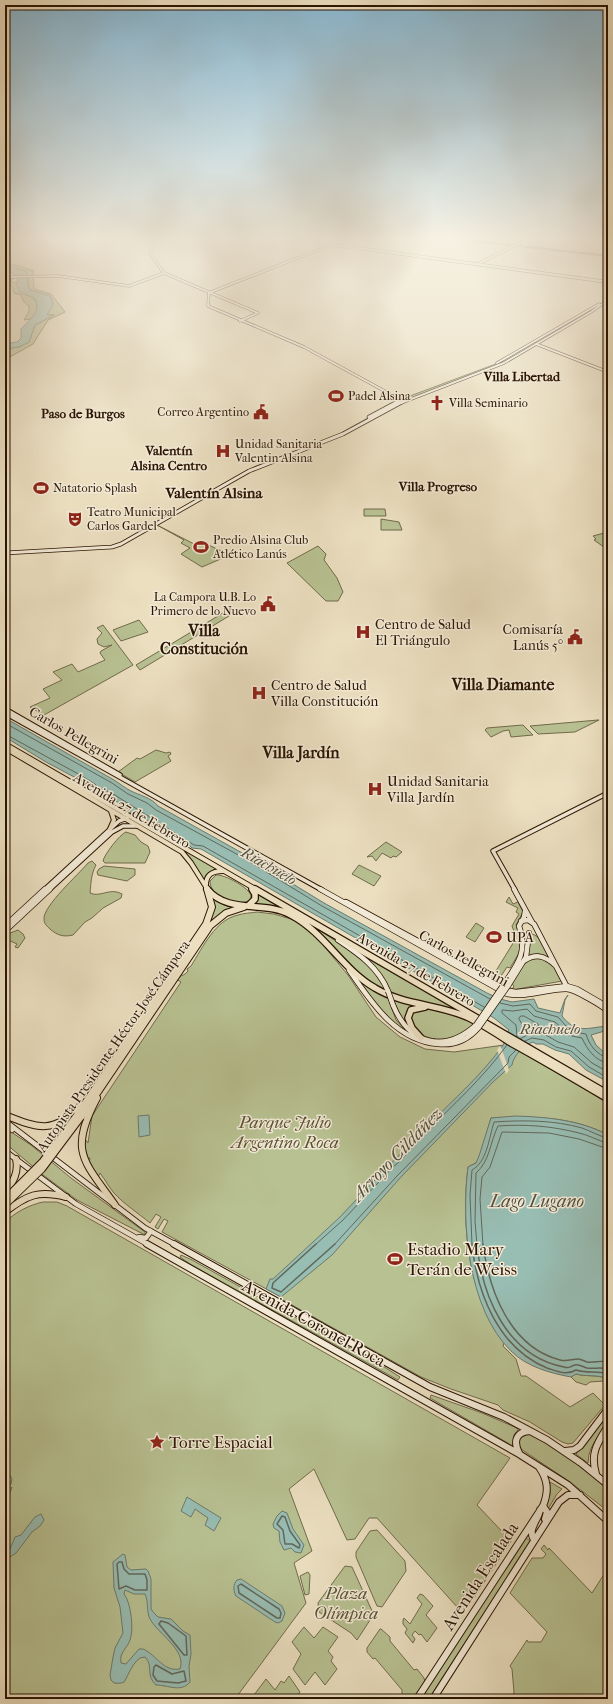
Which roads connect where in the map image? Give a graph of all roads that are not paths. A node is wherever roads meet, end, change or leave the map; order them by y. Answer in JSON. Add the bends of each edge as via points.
{"nodes":[{"id":1,"x":238,"y":319,"type":"edge"},
{"id":2,"x":245,"y":319,"type":"edge"},
{"id":3,"x":575,"y":319,"type":"edge"},
{"id":4,"x":577,"y":319,"type":"edge"},
{"id":5,"x":241,"y":320,"type":"junction"},
{"id":6,"x":532,"y":342,"type":"junction"},
{"id":7,"x":536,"y":344,"type":"junction"},
{"id":8,"x":608,"y":372,"type":"edge"},
{"id":9,"x":403,"y":400,"type":"junction"},
{"id":10,"x":5,"y":552,"type":"edge"},
{"id":11,"x":5,"y":709,"type":"edge"},
{"id":12,"x":5,"y":713,"type":"edge"},
{"id":13,"x":5,"y":744,"type":"edge"},
{"id":14,"x":5,"y":748,"type":"edge"},
{"id":15,"x":130,"y":783,"type":"junction"},
{"id":16,"x":608,"y":793,"type":"edge"},
{"id":17,"x":108,"y":808,"type":"junction"},
{"id":18,"x":124,"y":818,"type":"junction"},
{"id":19,"x":133,"y":818,"type":"junction"},
{"id":20,"x":138,"y":826,"type":"junction"},
{"id":21,"x":110,"y":829,"type":"junction"},
{"id":22,"x":224,"y":871,"type":"junction"},
{"id":23,"x":250,"y":887,"type":"junction"},
{"id":24,"x":207,"y":889,"type":"junction"},
{"id":25,"x":244,"y":907,"type":"junction"},
{"id":26,"x":525,"y":909,"type":"junction"},
{"id":27,"x":521,"y":921,"type":"junction"},
{"id":28,"x":313,"y":922,"type":"junction"},
{"id":29,"x":534,"y":924,"type":"junction"},
{"id":30,"x":5,"y":926,"type":"edge"},
{"id":31,"x":5,"y":931,"type":"edge"},
{"id":32,"x":522,"y":931,"type":"junction"},
{"id":33,"x":530,"y":933,"type":"junction"},
{"id":34,"x":542,"y":940,"type":"junction"},
{"id":35,"x":342,"y":960,"type":"junction"},
{"id":36,"x":523,"y":962,"type":"junction"},
{"id":37,"x":559,"y":970,"type":"junction"},
{"id":38,"x":506,"y":985,"type":"junction"},
{"id":39,"x":567,"y":987,"type":"junction"},
{"id":40,"x":433,"y":1006,"type":"junction"},
{"id":41,"x":608,"y":1007,"type":"edge"},
{"id":42,"x":608,"y":1011,"type":"edge"},
{"id":43,"x":478,"y":1026,"type":"junction"},
{"id":44,"x":505,"y":1036,"type":"junction"},
{"id":45,"x":421,"y":1038,"type":"junction"},
{"id":46,"x":529,"y":1051,"type":"junction"},
{"id":47,"x":109,"y":1071,"type":"junction"},
{"id":48,"x":608,"y":1094,"type":"edge"},
{"id":49,"x":608,"y":1099,"type":"edge"},
{"id":50,"x":5,"y":1115,"type":"edge"},
{"id":51,"x":79,"y":1116,"type":"junction"},
{"id":52,"x":5,"y":1121,"type":"edge"},
{"id":53,"x":5,"y":1124,"type":"edge"},
{"id":54,"x":20,"y":1132,"type":"junction"},
{"id":55,"x":5,"y":1151,"type":"edge"},
{"id":56,"x":16,"y":1159,"type":"junction"},
{"id":57,"x":5,"y":1192,"type":"edge"},
{"id":58,"x":66,"y":1197,"type":"junction"},
{"id":59,"x":5,"y":1199,"type":"edge"},
{"id":60,"x":115,"y":1205,"type":"junction"},
{"id":61,"x":6,"y":1209,"type":"edge"},
{"id":62,"x":125,"y":1231,"type":"junction"},
{"id":63,"x":151,"y":1231,"type":"junction"},
{"id":64,"x":608,"y":1408,"type":"edge"},
{"id":65,"x":608,"y":1426,"type":"edge"},
{"id":66,"x":531,"y":1431,"type":"junction"},
{"id":67,"x":566,"y":1451,"type":"junction"},
{"id":68,"x":519,"y":1454,"type":"junction"},
{"id":69,"x":537,"y":1465,"type":"junction"},
{"id":70,"x":596,"y":1474,"type":"junction"},
{"id":71,"x":608,"y":1485,"type":"edge"},
{"id":72,"x":580,"y":1495,"type":"junction"},
{"id":73,"x":541,"y":1508,"type":"junction"},
{"id":74,"x":596,"y":1509,"type":"junction"},
{"id":75,"x":608,"y":1517,"type":"edge"},
{"id":76,"x":608,"y":1521,"type":"edge"},
{"id":77,"x":538,"y":1534,"type":"junction"},
{"id":78,"x":534,"y":1540,"type":"junction"},
{"id":79,"x":417,"y":1699,"type":"edge"},
{"id":80,"x":433,"y":1699,"type":"edge"}],
"edges":[{"from":1,"to":5,"type":"main road"},
{"from":2,"to":5,"type":"main road"},
{"from":3,"to":6,"type":"main road"},
{"from":4,"to":7,"type":"main road"},
{"from":5,"to":9,"type":"main road","via":[[304,347]]},
{"from":6,"to":7,"type":"main road"},
{"from":6,"to":9,"type":"main road","via":[[501,362]]},
{"from":7,"to":8,"type":"main road"},
{"from":7,"to":9,"type":"main road","via":[[504,363]]},
{"from":9,"to":10,"type":"main road","via":[[343,434],[249,471],[123,543],[115,546]]},
{"from":11,"to":15,"type":"main road","name":"Carlos Pellegrini","via":[[116,772]]},
{"from":12,"to":15,"type":"main road","name":"Carlos Pellegrini"},
{"from":13,"to":19,"type":"main road","name":"Avenida 27 de Febrero"},
{"from":14,"to":17,"type":"main road","name":"Avenida 27 de Febrero"},
{"from":15,"to":39,"type":"main road","name":"Carlos Pellegrini","via":[[509,995]]},
{"from":16,"to":26,"type":"main road","via":[[493,851]]},
{"from":17,"to":18,"type":"main road","name":"Avenida 27 de Febrero"},
{"from":17,"to":21,"type":"main road","via":[[114,820]]},
{"from":18,"to":19,"type":"main road"},
{"from":18,"to":20,"type":"main road","name":"Avenida 27 de Febrero"},
{"from":18,"to":21,"type":"main road"},
{"from":19,"to":22,"type":"main road","name":"Avenida 27 de Febrero"},
{"from":20,"to":24,"type":"main road","name":"Avenida 27 de Febrero","via":[[185,854]]},
{"from":20,"to":31,"type":"main road","via":[[123,826],[112,832]]},
{"from":21,"to":30,"type":"main road"},
{"from":22,"to":23,"type":"main road","name":"Avenida 27 de Febrero"},
{"from":22,"to":24,"type":"main road","via":[[215,871],[208,875]]},
{"from":23,"to":25,"type":"main road","via":[[256,894],[256,899]]},
{"from":23,"to":28,"type":"main road","name":"Avenida 27 de Febrero"},
{"from":24,"to":25,"type":"main road","name":"Avenida 27 de Febrero","via":[[224,902]]},
{"from":24,"to":47,"type":"highway","name":"Autopista Presidente Héctor José Cámpora","via":[[212,907],[210,919]]},
{"from":25,"to":35,"type":"main road","name":"Avenida 27 de Febrero","via":[[274,907],[287,912],[310,926]]},
{"from":25,"to":47,"type":"highway","name":"Autopista Presidente Héctor José Cámpora","via":[[226,914],[210,926]]},
{"from":26,"to":27,"type":"main road"},
{"from":26,"to":29,"type":"main road"},
{"from":27,"to":29,"type":"main road","via":[[528,920]]},
{"from":27,"to":32,"type":"main road","via":[[519,926]]},
{"from":28,"to":44,"type":"main road","name":"Avenida 27 de Febrero"},
{"from":28,"to":45,"type":"main road","bridge":true,"via":[[368,962],[381,976],[396,1016],[410,1032]]},
{"from":29,"to":33,"type":"main road","via":[[534,930]]},
{"from":29,"to":34,"type":"main road"},
{"from":32,"to":33,"type":"main road"},
{"from":32,"to":38,"type":"main road","via":[[522,952]]},
{"from":33,"to":34,"type":"main road"},
{"from":33,"to":36,"type":"main road","via":[[527,954]]},
{"from":34,"to":37,"type":"main road"},
{"from":35,"to":40,"type":"main road","name":"Avenida 27 de Febrero","via":[[363,981],[379,991],[403,1000]]},
{"from":35,"to":43,"type":"main road","via":[[379,1011],[398,1029],[416,1040],[432,1045],[451,1044],[469,1037]]},
{"from":36,"to":37,"type":"main road","via":[[530,957],[540,956],[548,959]]},
{"from":36,"to":38,"type":"main road"},
{"from":37,"to":39,"type":"main road"},
{"from":38,"to":43,"type":"main road","bridge":true},
{"from":39,"to":41,"type":"main road","name":"Carlos Pellegrini","via":[[577,989]]},
{"from":39,"to":42,"type":"main road"},
{"from":40,"to":44,"type":"main road","name":"Avenida 27 de Febrero","via":[[467,1016]]},
{"from":40,"to":45,"type":"main road","via":[[412,1009],[409,1014],[408,1024]]},
{"from":43,"to":45,"type":"main road","via":[[451,1041],[436,1042]]},
{"from":44,"to":46,"type":"main road","name":"Avenida 27 de Febrero"},
{"from":46,"to":48,"type":"main road","name":"Avenida 27 de Febrero"},
{"from":46,"to":49,"type":"main road","name":"Avenida 27 de Febrero"},
{"from":47,"to":50,"type":"highway","via":[[75,1112],[58,1124],[46,1128],[34,1127]]},
{"from":47,"to":51,"type":"highway","name":"Autopista Presidente Héctor José Cámpora"},
{"from":47,"to":60,"type":"highway","via":[[87,1116],[81,1140],[89,1170]]},
{"from":51,"to":59,"type":"highway","name":"Autopista Presidente Héctor José Cámpora","bridge":true,"via":[[43,1161]]},
{"from":51,"to":61,"type":"highway","name":"Autopista Presidente Héctor José Cámpora","bridge":true,"via":[[46,1165]]},
{"from":52,"to":54,"type":"main road","name":"Avenida Coronel Roca"},
{"from":53,"to":54,"type":"main road"},
{"from":54,"to":60,"type":"main road","name":"Avenida Coronel Roca"},
{"from":55,"to":56,"type":"main road","name":"Avenida Coronel Roca"},
{"from":56,"to":57,"type":"highway","via":[[17,1174]]},
{"from":56,"to":58,"type":"main road","name":"Avenida Coronel Roca"},
{"from":58,"to":61,"type":"highway","via":[[48,1192],[35,1192]]},
{"from":58,"to":62,"type":"main road","name":"Avenida Coronel Roca"},
{"from":60,"to":63,"type":"main road","name":"Avenida Coronel Roca"},
{"from":62,"to":63,"type":"main road","via":[[142,1238],[146,1238]]},
{"from":62,"to":68,"type":"main road","name":"Avenida Coronel Roca"},
{"from":63,"to":66,"type":"main road","name":"Avenida Coronel Roca","via":[[430,1387],[504,1417]]},
{"from":64,"to":67,"type":"main road","via":[[580,1446]]},
{"from":65,"to":70,"type":"main road","via":[[592,1454]]},
{"from":66,"to":67,"type":"main road","name":"Avenida Coronel Roca"},
{"from":66,"to":68,"type":"main road","via":[[521,1432],[516,1436],[515,1443]]},
{"from":67,"to":70,"type":"main road","name":"Avenida Coronel Roca"},
{"from":68,"to":69,"type":"main road","name":"Avenida Coronel Roca"},
{"from":69,"to":72,"type":"main road","name":"Avenida Coronel Roca"},
{"from":69,"to":73,"type":"main road","name":"Avenida Escalada","via":[[547,1479],[548,1485]]},
{"from":70,"to":71,"type":"main road","name":"Avenida Coronel Roca"},
{"from":72,"to":74,"type":"main road","name":"Avenida Coronel Roca"},
{"from":72,"to":77,"type":"main road","name":"Avenida Escalada","via":[[562,1499]]},
{"from":73,"to":77,"type":"main road","via":[[548,1514]]},
{"from":73,"to":78,"type":"main road","via":[[540,1516],[530,1533]]},
{"from":73,"to":79,"type":"main road","name":"Avenida Escalada"},
{"from":74,"to":75,"type":"main road"},
{"from":74,"to":76,"type":"main road","name":"Avenida Coronel Roca"},
{"from":77,"to":78,"type":"main road","name":"Avenida Escalada"},
{"from":78,"to":80,"type":"main road","name":"Avenida Escalada"}]}
